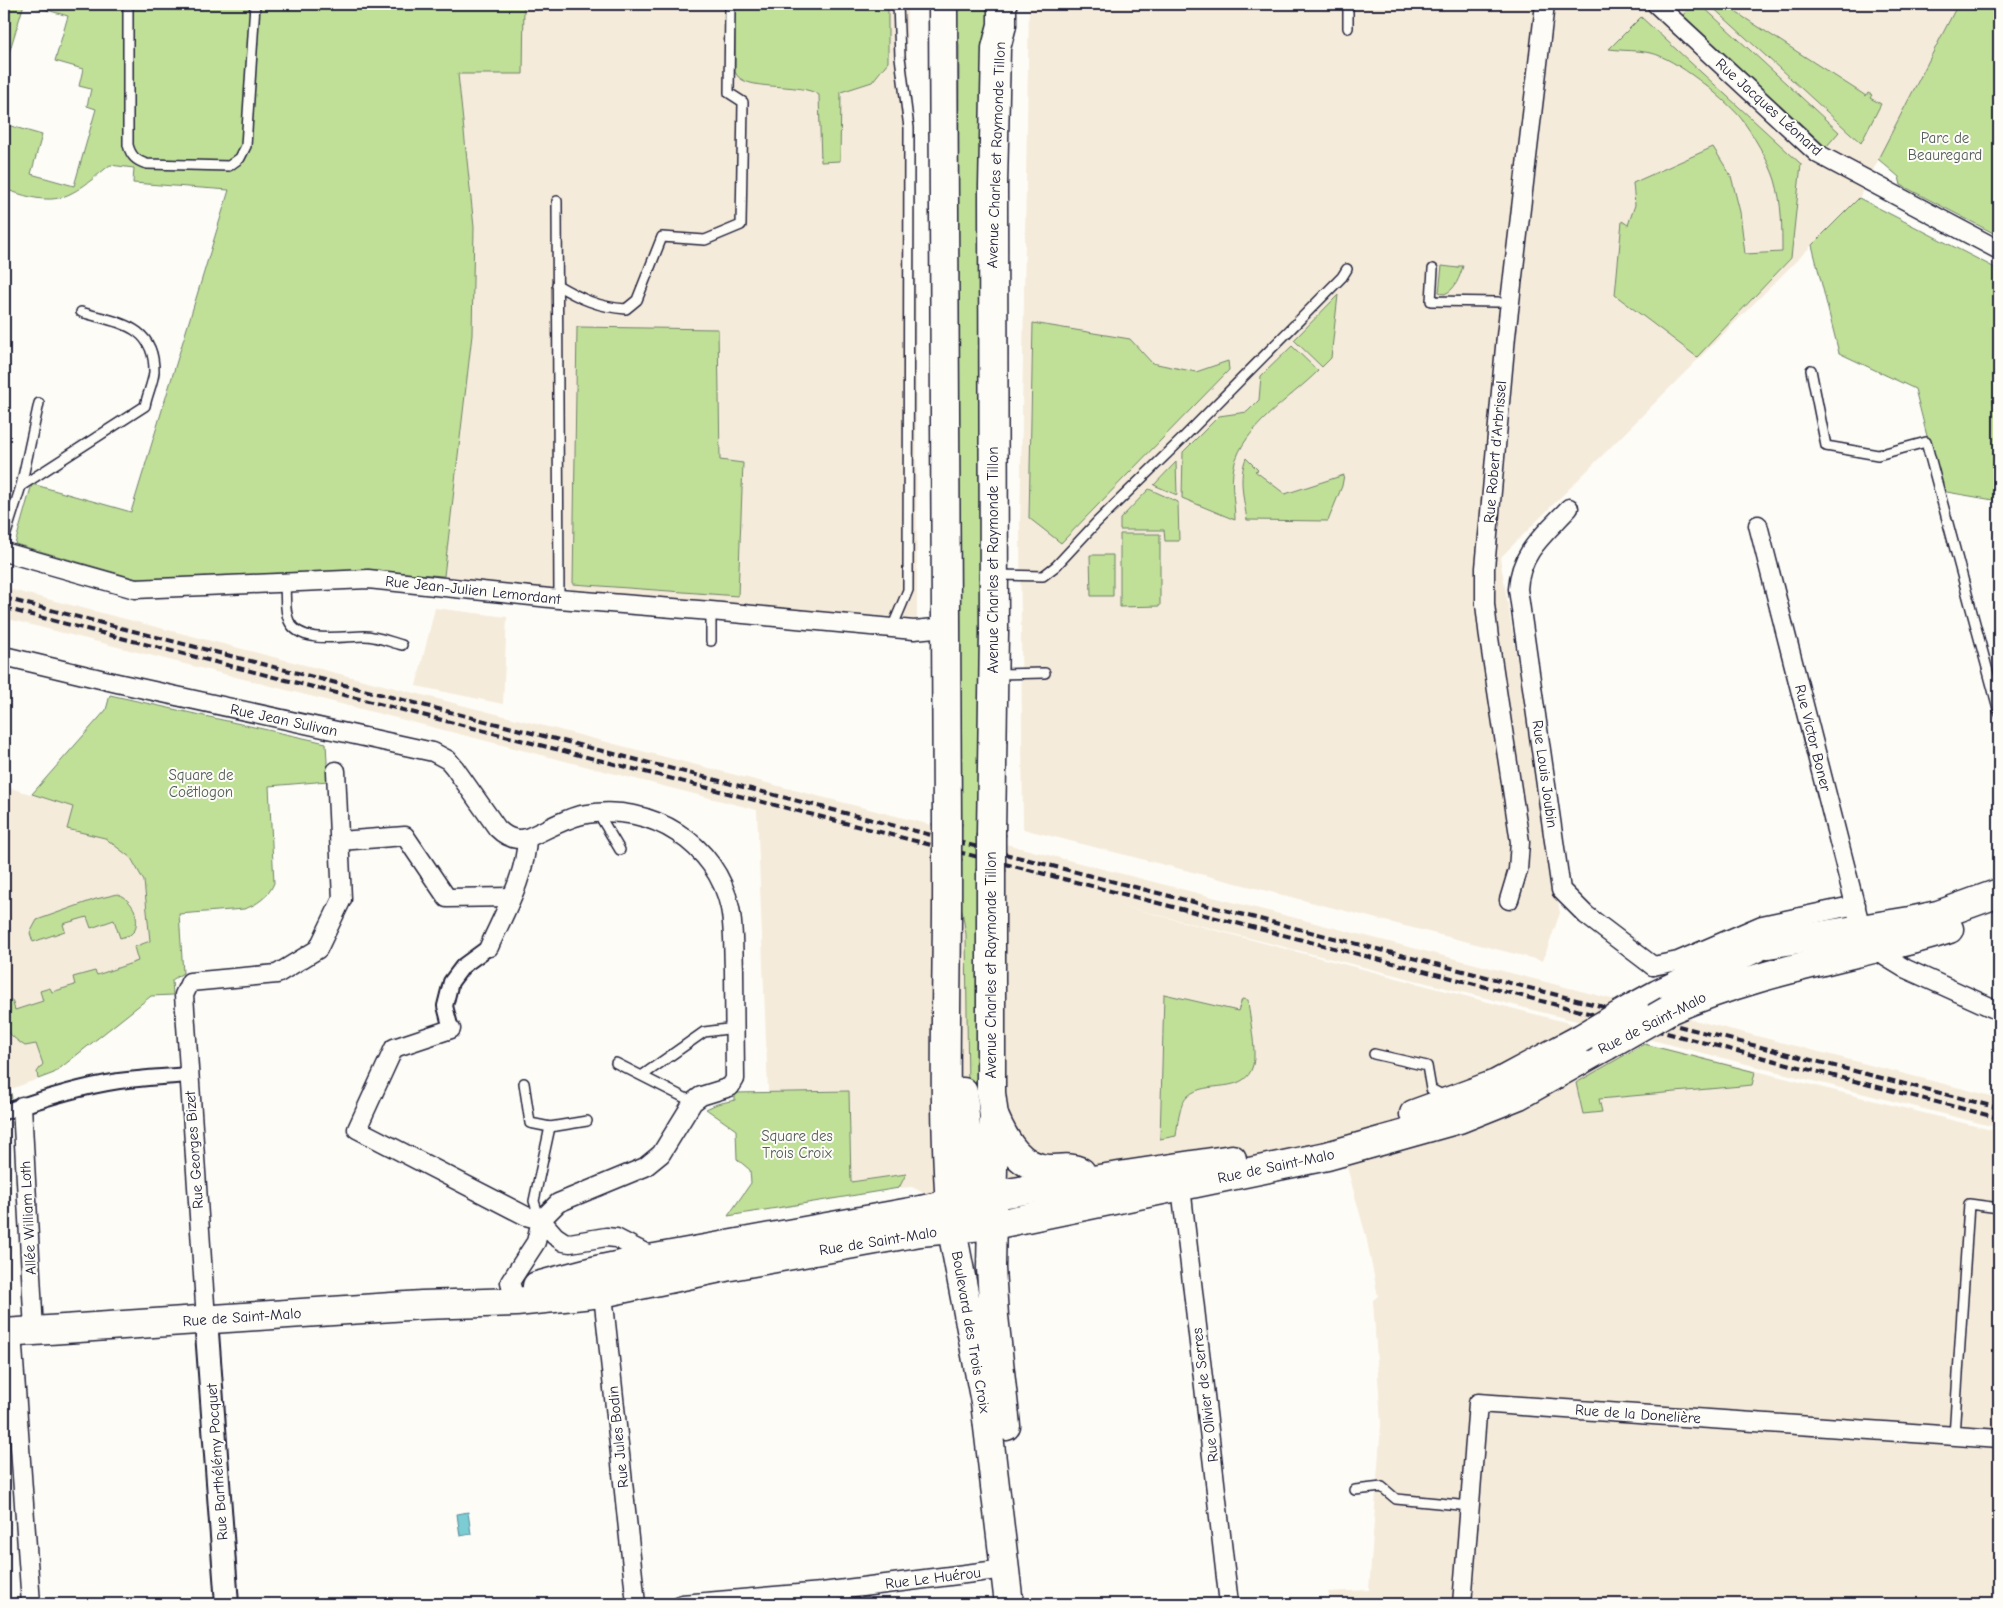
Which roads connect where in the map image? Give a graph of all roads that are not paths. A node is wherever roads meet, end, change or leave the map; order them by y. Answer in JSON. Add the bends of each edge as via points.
{"nodes":[{"id":1,"x":128,"y":4,"type":"edge"},
{"id":2,"x":255,"y":4,"type":"edge"},
{"id":3,"x":730,"y":4,"type":"edge"},
{"id":4,"x":898,"y":4,"type":"edge"},
{"id":5,"x":943,"y":4,"type":"edge"},
{"id":6,"x":1002,"y":4,"type":"edge"},
{"id":7,"x":1348,"y":4,"type":"edge"},
{"id":8,"x":1546,"y":4,"type":"edge"},
{"id":9,"x":1656,"y":4,"type":"edge"},
{"id":10,"x":1348,"y":28,"type":"dead end"},
{"id":11,"x":557,"y":201,"type":"dead end"},
{"id":12,"x":1999,"y":250,"type":"edge"},
{"id":13,"x":1346,"y":269,"type":"dead end"},
{"id":14,"x":1433,"y":269,"type":"dead end"},
{"id":15,"x":557,"y":285,"type":"junction"},
{"id":16,"x":1498,"y":302,"type":"dead end"},
{"id":17,"x":81,"y":312,"type":"dead end"},
{"id":18,"x":1811,"y":370,"type":"dead end"},
{"id":19,"x":39,"y":403,"type":"dead end"},
{"id":20,"x":21,"y":486,"type":"junction"},
{"id":21,"x":1568,"y":508,"type":"dead end"},
{"id":22,"x":1758,"y":525,"type":"dead end"},
{"id":23,"x":4,"y":540,"type":"edge"},
{"id":24,"x":4,"y":552,"type":"edge"},
{"id":25,"x":994,"y":574,"type":"junction"},
{"id":26,"x":285,"y":583,"type":"junction"},
{"id":27,"x":559,"y":600,"type":"junction"},
{"id":28,"x":717,"y":612,"type":"junction"},
{"id":29,"x":946,"y":627,"type":"junction"},
{"id":30,"x":892,"y":628,"type":"junction"},
{"id":31,"x":711,"y":641,"type":"dead end"},
{"id":32,"x":402,"y":645,"type":"dead end"},
{"id":33,"x":4,"y":656,"type":"edge"},
{"id":34,"x":1045,"y":673,"type":"dead end"},
{"id":35,"x":993,"y":674,"type":"junction"},
{"id":36,"x":1999,"y":712,"type":"edge"},
{"id":37,"x":336,"y":771,"type":"dead end"},
{"id":38,"x":598,"y":812,"type":"junction"},
{"id":39,"x":528,"y":838,"type":"junction"},
{"id":40,"x":340,"y":841,"type":"junction"},
{"id":41,"x":620,"y":850,"type":"dead end"},
{"id":42,"x":1999,"y":893,"type":"edge"},
{"id":43,"x":511,"y":897,"type":"junction"},
{"id":44,"x":1509,"y":900,"type":"dead end"},
{"id":45,"x":1999,"y":910,"type":"edge"},
{"id":46,"x":1864,"y":927,"type":"junction"},
{"id":47,"x":489,"y":947,"type":"joint"},
{"id":48,"x":1653,"y":966,"type":"junction"},
{"id":49,"x":947,"y":998,"type":"junction"},
{"id":50,"x":1634,"y":1007,"type":"junction"},
{"id":51,"x":1999,"y":1011,"type":"edge"},
{"id":52,"x":734,"y":1028,"type":"junction"},
{"id":53,"x":451,"y":1029,"type":"joint"},
{"id":54,"x":1374,"y":1054,"type":"dead end"},
{"id":55,"x":616,"y":1063,"type":"dead end"},
{"id":56,"x":643,"y":1075,"type":"junction"},
{"id":57,"x":188,"y":1076,"type":"junction"},
{"id":58,"x":524,"y":1083,"type":"dead end"},
{"id":59,"x":693,"y":1102,"type":"junction"},
{"id":60,"x":22,"y":1106,"type":"junction"},
{"id":61,"x":1456,"y":1110,"type":"junction"},
{"id":62,"x":4,"y":1112,"type":"edge"},
{"id":63,"x":994,"y":1116,"type":"junction"},
{"id":64,"x":587,"y":1121,"type":"dead end"},
{"id":65,"x":550,"y":1127,"type":"junction"},
{"id":66,"x":1394,"y":1129,"type":"junction"},
{"id":67,"x":1093,"y":1179,"type":"junction"},
{"id":68,"x":1181,"y":1186,"type":"junction"},
{"id":69,"x":986,"y":1196,"type":"junction"},
{"id":70,"x":950,"y":1203,"type":"junction"},
{"id":71,"x":1999,"y":1208,"type":"edge"},
{"id":72,"x":540,"y":1220,"type":"junction"},
{"id":73,"x":971,"y":1228,"type":"junction"},
{"id":74,"x":655,"y":1258,"type":"junction"},
{"id":75,"x":600,"y":1281,"type":"junction"},
{"id":76,"x":514,"y":1297,"type":"junction"},
{"id":77,"x":206,"y":1319,"type":"junction"},
{"id":78,"x":17,"y":1332,"type":"edge"},
{"id":79,"x":1954,"y":1436,"type":"junction"},
{"id":80,"x":1999,"y":1439,"type":"edge"},
{"id":81,"x":1355,"y":1490,"type":"dead end"},
{"id":82,"x":1470,"y":1506,"type":"junction"},
{"id":83,"x":1005,"y":1570,"type":"junction"},
{"id":84,"x":31,"y":1604,"type":"edge"},
{"id":85,"x":227,"y":1604,"type":"edge"},
{"id":86,"x":636,"y":1604,"type":"edge"},
{"id":87,"x":682,"y":1604,"type":"edge"},
{"id":88,"x":1009,"y":1604,"type":"edge"},
{"id":89,"x":1027,"y":1604,"type":"edge"},
{"id":90,"x":1229,"y":1604,"type":"edge"},
{"id":91,"x":1462,"y":1604,"type":"edge"}],
"edges":[{"from":1,"to":2,"type":"lane","via":[[130,152],[134,158],[147,164],[229,166],[240,158],[246,146]]},
{"from":3,"to":15,"type":"lane","via":[[729,93],[742,102],[741,225],[705,240],[662,236],[637,300],[626,309],[608,308],[586,301]]},
{"from":4,"to":30,"type":"lane","via":[[900,57],[909,128],[908,590]]},
{"from":5,"to":29,"type":"main road","name":"Avenue Charles et Raymonde Tillon"},
{"from":6,"to":25,"type":"main road","name":"Avenue Charles et Raymonde Tillon","via":[[1002,25],[996,48],[993,186]]},
{"from":7,"to":10,"type":"lane"},
{"from":8,"to":44,"type":"street","name":"Rue Robert d'Arbrissel","via":[[1506,336],[1485,568],[1489,638],[1520,842],[1518,870]]},
{"from":9,"to":12,"type":"street","name":"Rue Jacques Léonard","via":[[1818,154]]},
{"from":11,"to":15,"type":"lane"},
{"from":13,"to":25,"type":"lane","via":[[1342,277],[1056,566],[1043,576]]},
{"from":14,"to":16,"type":"lane","via":[[1431,301]]},
{"from":15,"to":27,"type":"lane"},
{"from":17,"to":20,"type":"lane","via":[[136,329],[150,344],[154,372],[144,406]]},
{"from":18,"to":36,"type":"lane","via":[[1826,446],[1878,455],[1926,442]]},
{"from":19,"to":20,"type":"lane"},
{"from":20,"to":23,"type":"lane"},
{"from":21,"to":48,"type":"street","name":"Rue Louis Joubin","via":[[1529,551],[1519,576],[1518,589],[1561,890],[1586,915]]},
{"from":22,"to":46,"type":"street","name":"Rue Victor Boner"},
{"from":24,"to":26,"type":"street","name":"Rue Jean-Julien Lemordant","via":[[135,589]]},
{"from":25,"to":35,"type":"main road","name":"Avenue Charles et Raymonde Tillon"},
{"from":26,"to":27,"type":"street","name":"Rue Jean-Julien Lemordant","via":[[368,579]]},
{"from":26,"to":32,"type":"lane","via":[[289,622],[299,633],[315,637],[367,636]]},
{"from":27,"to":28,"type":"street","name":"Rue Jean-Julien Lemordant"},
{"from":28,"to":30,"type":"street","name":"Rue Jean-Julien Lemordant"},
{"from":28,"to":31,"type":"lane"},
{"from":29,"to":30,"type":"street","name":"Rue Jean-Julien Lemordant"},
{"from":29,"to":49,"type":"main road","name":"Avenue Charles et Raymonde Tillon","bridge":true},
{"from":33,"to":39,"type":"street","name":"Rue Jean Sulivan","via":[[433,752],[448,760],[504,835],[521,840]]},
{"from":34,"to":35,"type":"lane"},
{"from":35,"to":63,"type":"main road","name":"Avenue Charles et Raymonde Tillon","bridge":true,"via":[[991,1094]]},
{"from":37,"to":40,"type":"street"},
{"from":38,"to":39,"type":"street","via":[[569,819]]},
{"from":38,"to":41,"type":"lane"},
{"from":38,"to":52,"type":"street","via":[[632,814],[663,824],[691,842],[713,868],[726,894],[733,922]]},
{"from":39,"to":43,"type":"street","via":[[524,862]]},
{"from":40,"to":43,"type":"street","via":[[405,836],[447,898]]},
{"from":40,"to":57,"type":"street","name":"Rue Georges Bizet","via":[[342,899],[318,949],[277,974],[190,982],[184,995]]},
{"from":42,"to":46,"type":"main road","name":"Rue de Saint-Malo","via":[[1938,915]]},
{"from":43,"to":47,"type":"street"},
{"from":45,"to":46,"type":"main road","name":"Rue de Saint-Malo","via":[[1916,940]]},
{"from":46,"to":48,"type":"street","name":"Rue de Saint-Malo","via":[[1762,925],[1678,961]]},
{"from":46,"to":50,"type":"main road","name":"Rue de Saint-Malo","via":[[1762,945]]},
{"from":46,"to":51,"type":"street","via":[[1904,968]]},
{"from":46,"to":61,"type":"main road","name":"Rue de Saint-Malo","bridge":true,"via":[[1784,970],[1708,993],[1670,1010],[1519,1095]]},
{"from":47,"to":53,"type":"street","via":[[464,966],[451,982],[445,1006]]},
{"from":48,"to":50,"type":"street","via":[[1651,986]]},
{"from":49,"to":69,"type":"main road","name":"Avenue Charles et Raymonde Tillon","via":[[960,1071],[968,1156]]},
{"from":49,"to":70,"type":"main road","name":"Avenue Charles et Raymonde Tillon"},
{"from":50,"to":61,"type":"main road","name":"Rue de Saint-Malo","bridge":true},
{"from":52,"to":56,"type":"lane","via":[[704,1032]]},
{"from":52,"to":59,"type":"street","via":[[734,1084]]},
{"from":53,"to":72,"type":"street","via":[[394,1048],[357,1129],[526,1216]]},
{"from":54,"to":61,"type":"lane","via":[[1427,1066],[1430,1089]]},
{"from":55,"to":56,"type":"lane"},
{"from":56,"to":59,"type":"lane"},
{"from":57,"to":60,"type":"street","via":[[94,1085]]},
{"from":57,"to":77,"type":"street","name":"Rue Georges Bizet"},
{"from":58,"to":65,"type":"lane","via":[[530,1123]]},
{"from":59,"to":72,"type":"street","via":[[669,1143],[653,1161],[636,1172],[558,1203]]},
{"from":60,"to":62,"type":"street"},
{"from":60,"to":78,"type":"street","name":"Allée William Loth"},
{"from":61,"to":66,"type":"main road","name":"Rue de Saint-Malo"},
{"from":63,"to":67,"type":"main road","name":"Avenue Charles et Raymonde Tillon","via":[[1004,1138],[1024,1160],[1048,1169],[1072,1168]]},
{"from":63,"to":69,"type":"main road","name":"Avenue Charles et Raymonde Tillon"},
{"from":64,"to":65,"type":"lane"},
{"from":65,"to":72,"type":"lane","via":[[534,1201]]},
{"from":66,"to":67,"type":"main road","name":"Rue de Saint-Malo","via":[[1253,1155]]},
{"from":66,"to":68,"type":"main road","name":"Rue de Saint-Malo","via":[[1327,1156]]},
{"from":67,"to":69,"type":"main road","name":"Rue de Saint-Malo"},
{"from":68,"to":73,"type":"main road","name":"Rue de Saint-Malo"},
{"from":68,"to":90,"type":"street","name":"Rue Olivier de Serres"},
{"from":69,"to":70,"type":"main road","name":"Rue de Saint-Malo"},
{"from":69,"to":73,"type":"main road","name":"Avenue Charles et Raymonde Tillon"},
{"from":70,"to":73,"type":"main road","name":"Boulevard des Trois Croix"},
{"from":70,"to":74,"type":"main road","name":"Rue de Saint-Malo"},
{"from":71,"to":79,"type":"lane","via":[[1969,1204]]},
{"from":72,"to":74,"type":"street","via":[[564,1242],[616,1238]]},
{"from":72,"to":76,"type":"street","via":[[536,1242],[510,1282]]},
{"from":73,"to":75,"type":"main road","name":"Rue de Saint-Malo","via":[[920,1232],[725,1267]]},
{"from":73,"to":83,"type":"main road","name":"Boulevard des Trois Croix","via":[[985,1402]]},
{"from":73,"to":89,"type":"main road","name":"Boulevard des Trois Croix","via":[[1000,1368]]},
{"from":74,"to":75,"type":"main road","name":"Rue de Saint-Malo"},
{"from":75,"to":76,"type":"main road","name":"Rue de Saint-Malo"},
{"from":75,"to":86,"type":"street","name":"Rue Jules Bodin"},
{"from":76,"to":77,"type":"main road","name":"Rue de Saint-Malo","via":[[480,1302]]},
{"from":77,"to":78,"type":"main road","name":"Rue de Saint-Malo"},
{"from":77,"to":85,"type":"street","name":"Rue Barthélémy Pocquet"},
{"from":78,"to":84,"type":"street","name":"Allée William Loth"},
{"from":79,"to":80,"type":"street","name":"Rue de la Donelière"},
{"from":79,"to":82,"type":"street","name":"Rue de la Donelière","via":[[1478,1402]]},
{"from":81,"to":82,"type":"lane","via":[[1382,1487],[1396,1499]]},
{"from":82,"to":91,"type":"street","name":"Rue de la Donelière"},
{"from":83,"to":87,"type":"street","name":"Rue Le Huérou","via":[[822,1592]]},
{"from":83,"to":88,"type":"main road","name":"Boulevard des Trois Croix"}]}
